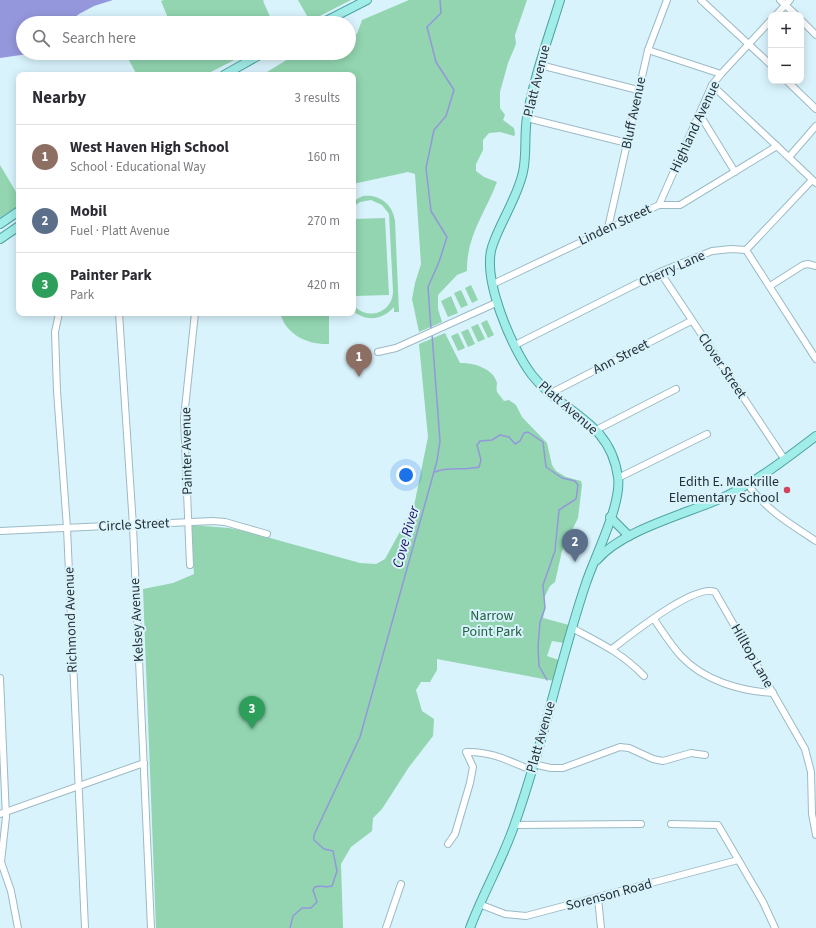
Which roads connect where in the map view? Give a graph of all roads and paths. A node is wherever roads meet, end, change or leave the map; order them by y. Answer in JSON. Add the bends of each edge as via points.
{"nodes":[{"id":1,"x":367,"y":0,"type":"edge"},
{"id":2,"x":560,"y":0,"type":"edge"},
{"id":3,"x":667,"y":0,"type":"edge"},
{"id":4,"x":701,"y":0,"type":"edge"},
{"id":5,"x":780,"y":0,"type":"edge"},
{"id":6,"x":788,"y":2,"type":"edge"},
{"id":7,"x":779,"y":12,"type":"edge"},
{"id":8,"x":794,"y":12,"type":"edge"},
{"id":9,"x":336,"y":16,"type":"edge"},
{"id":10,"x":768,"y":23,"type":"edge"},
{"id":11,"x":804,"y":23,"type":"edge"},
{"id":12,"x":816,"y":35,"type":"edge"},
{"id":13,"x":749,"y":44,"type":"junction"},
{"id":14,"x":648,"y":50,"type":"junction"},
{"id":15,"x":251,"y":60,"type":"edge"},
{"id":16,"x":768,"y":62,"type":"edge"},
{"id":17,"x":540,"y":65,"type":"junction"},
{"id":18,"x":229,"y":72,"type":"edge"},
{"id":19,"x":721,"y":74,"type":"junction"},
{"id":20,"x":790,"y":84,"type":"edge"},
{"id":21,"x":712,"y":85,"type":"junction"},
{"id":22,"x":638,"y":90,"type":"junction"},
{"id":23,"x":816,"y":109,"type":"edge"},
{"id":24,"x":700,"y":115,"type":"junction"},
{"id":25,"x":527,"y":118,"type":"junction"},
{"id":26,"x":816,"y":126,"type":"edge"},
{"id":27,"x":627,"y":143,"type":"junction"},
{"id":28,"x":777,"y":146,"type":"junction"},
{"id":29,"x":789,"y":157,"type":"junction"},
{"id":30,"x":735,"y":172,"type":"junction"},
{"id":31,"x":814,"y":182,"type":"edge"},
{"id":32,"x":659,"y":205,"type":"junction"},
{"id":33,"x":16,"y":213,"type":"edge"},
{"id":34,"x":0,"y":224,"type":"edge"},
{"id":35,"x":16,"y":228,"type":"edge"},
{"id":36,"x":608,"y":228,"type":"junction"},
{"id":37,"x":0,"y":239,"type":"edge"},
{"id":38,"x":746,"y":250,"type":"junction"},
{"id":39,"x":816,"y":266,"type":"edge"},
{"id":40,"x":660,"y":272,"type":"junction"},
{"id":41,"x":493,"y":284,"type":"junction"},
{"id":42,"x":770,"y":286,"type":"junction"},
{"id":43,"x":498,"y":302,"type":"junction"},
{"id":44,"x":58,"y":316,"type":"edge"},
{"id":45,"x":119,"y":316,"type":"edge"},
{"id":46,"x":195,"y":316,"type":"edge"},
{"id":47,"x":691,"y":320,"type":"junction"},
{"id":48,"x":515,"y":345,"type":"junction"},
{"id":49,"x":378,"y":352,"type":"dead end"},
{"id":50,"x":815,"y":355,"type":"edge"},
{"id":51,"x":676,"y":389,"type":"dead end"},
{"id":52,"x":551,"y":393,"type":"junction"},
{"id":53,"x":596,"y":430,"type":"junction"},
{"id":54,"x":707,"y":434,"type":"dead end"},
{"id":55,"x":816,"y":436,"type":"edge"},
{"id":56,"x":785,"y":460,"type":"junction"},
{"id":57,"x":618,"y":478,"type":"junction"},
{"id":58,"x":748,"y":485,"type":"junction"},
{"id":59,"x":610,"y":517,"type":"junction"},
{"id":60,"x":188,"y":523,"type":"junction"},
{"id":61,"x":133,"y":526,"type":"junction"},
{"id":62,"x":67,"y":528,"type":"junction"},
{"id":63,"x":0,"y":531,"type":"edge"},
{"id":64,"x":267,"y":534,"type":"dead end"},
{"id":65,"x":629,"y":536,"type":"junction"},
{"id":66,"x":816,"y":541,"type":"edge"},
{"id":67,"x":594,"y":563,"type":"junction"},
{"id":68,"x":190,"y":565,"type":"dead end"},
{"id":69,"x":654,"y":619,"type":"junction"},
{"id":70,"x":572,"y":628,"type":"junction"},
{"id":71,"x":612,"y":649,"type":"junction"},
{"id":72,"x":644,"y":676,"type":"dead end"},
{"id":73,"x":0,"y":678,"type":"edge"},
{"id":74,"x":773,"y":693,"type":"junction"},
{"id":75,"x":705,"y":755,"type":"dead end"},
{"id":76,"x":144,"y":763,"type":"junction"},
{"id":77,"x":532,"y":767,"type":"junction"},
{"id":78,"x":78,"y":786,"type":"junction"},
{"id":79,"x":814,"y":790,"type":"edge"},
{"id":80,"x":3,"y":813,"type":"edge"},
{"id":81,"x":641,"y":824,"type":"dead end"},
{"id":82,"x":671,"y":824,"type":"dead end"},
{"id":83,"x":514,"y":825,"type":"junction"},
{"id":84,"x":816,"y":835,"type":"edge"},
{"id":85,"x":448,"y":844,"type":"dead end"},
{"id":86,"x":738,"y":860,"type":"junction"},
{"id":87,"x":401,"y":884,"type":"dead end"},
{"id":88,"x":598,"y":898,"type":"junction"},
{"id":89,"x":479,"y":904,"type":"junction"},
{"id":90,"x":18,"y":928,"type":"edge"},
{"id":91,"x":85,"y":928,"type":"edge"},
{"id":92,"x":151,"y":928,"type":"edge"},
{"id":93,"x":386,"y":928,"type":"edge"},
{"id":94,"x":470,"y":928,"type":"edge"},
{"id":95,"x":601,"y":928,"type":"edge"},
{"id":96,"x":775,"y":928,"type":"edge"}],
"edges":[{"from":1,"to":9,"type":"main road"},
{"from":2,"to":17,"type":"main road","name":"Platt Avenue"},
{"from":3,"to":14,"type":"street","name":"Bluff Avenue"},
{"from":4,"to":13,"type":"street"},
{"from":5,"to":6,"type":"street"},
{"from":6,"to":7,"type":"street"},
{"from":6,"to":8,"type":"street"},
{"from":10,"to":13,"type":"street","name":"Highland Avenue"},
{"from":11,"to":12,"type":"street"},
{"from":13,"to":16,"type":"street"},
{"from":13,"to":19,"type":"street","name":"Highland Avenue"},
{"from":14,"to":19,"type":"street"},
{"from":14,"to":22,"type":"street","name":"Bluff Avenue"},
{"from":15,"to":18,"type":"main road"},
{"from":17,"to":22,"type":"street"},
{"from":17,"to":25,"type":"main road","name":"Platt Avenue"},
{"from":19,"to":21,"type":"street","name":"Highland Avenue"},
{"from":20,"to":23,"type":"street"},
{"from":21,"to":24,"type":"street","name":"Highland Avenue"},
{"from":21,"to":28,"type":"street"},
{"from":22,"to":27,"type":"street","name":"Bluff Avenue"},
{"from":24,"to":30,"type":"street"},
{"from":24,"to":32,"type":"street","name":"Highland Avenue"},
{"from":25,"to":27,"type":"street"},
{"from":25,"to":41,"type":"main road","name":"Platt Avenue","via":[[521,179],[492,248],[489,266]]},
{"from":26,"to":29,"type":"street"},
{"from":27,"to":36,"type":"street","name":"Bluff Avenue"},
{"from":28,"to":29,"type":"street"},
{"from":28,"to":30,"type":"street","name":"Linden Street"},
{"from":29,"to":31,"type":"street"},
{"from":30,"to":32,"type":"street","name":"Linden Street","via":[[680,205]]},
{"from":31,"to":38,"type":"street"},
{"from":32,"to":36,"type":"street","name":"Linden Street"},
{"from":33,"to":34,"type":"main road"},
{"from":35,"to":37,"type":"main road"},
{"from":36,"to":41,"type":"street","name":"Linden Street"},
{"from":38,"to":40,"type":"street","name":"Cherry Lane","via":[[712,251]]},
{"from":38,"to":42,"type":"street"},
{"from":39,"to":42,"type":"street","via":[[803,265]]},
{"from":40,"to":47,"type":"street","name":"Clover Street"},
{"from":40,"to":48,"type":"street","name":"Cherry Lane"},
{"from":41,"to":43,"type":"main road","name":"Platt Avenue"},
{"from":42,"to":50,"type":"street"},
{"from":43,"to":48,"type":"main road","name":"Platt Avenue"},
{"from":43,"to":49,"type":"street","via":[[396,348]]},
{"from":44,"to":62,"type":"street","name":"Richmond Avenue","via":[[55,332],[57,391]]},
{"from":45,"to":61,"type":"street","name":"Kelsey Avenue"},
{"from":46,"to":60,"type":"street","name":"Painter Avenue","via":[[184,418]]},
{"from":47,"to":52,"type":"street","name":"Ann Street"},
{"from":47,"to":56,"type":"street","name":"Clover Street"},
{"from":48,"to":52,"type":"main road","name":"Platt Avenue","via":[[531,373]]},
{"from":51,"to":53,"type":"street"},
{"from":52,"to":53,"type":"main road","name":"Platt Avenue"},
{"from":53,"to":57,"type":"main road","name":"Platt Avenue","via":[[612,457]]},
{"from":54,"to":57,"type":"street"},
{"from":55,"to":56,"type":"main road"},
{"from":56,"to":58,"type":"main road"},
{"from":57,"to":59,"type":"main road","name":"Platt Avenue","via":[[616,498]]},
{"from":58,"to":65,"type":"main road"},
{"from":58,"to":66,"type":"street","via":[[761,502],[773,512]]},
{"from":59,"to":65,"type":"main road"},
{"from":59,"to":67,"type":"main road","name":"Platt Avenue"},
{"from":60,"to":61,"type":"street","name":"Circle Street"},
{"from":60,"to":64,"type":"street","name":"Circle Street","via":[[225,522]]},
{"from":60,"to":68,"type":"street","name":"Painter Avenue"},
{"from":61,"to":62,"type":"street","name":"Circle Street"},
{"from":61,"to":76,"type":"street","name":"Kelsey Avenue"},
{"from":62,"to":63,"type":"street","name":"Circle Street"},
{"from":62,"to":78,"type":"street","name":"Richmond Avenue"},
{"from":65,"to":67,"type":"main road","via":[[609,548]]},
{"from":67,"to":70,"type":"main road","name":"Platt Avenue"},
{"from":69,"to":71,"type":"street","name":"Hilltop Lane"},
{"from":69,"to":74,"type":"street","via":[[680,656],[700,672],[733,687]]},
{"from":69,"to":74,"type":"street","name":"Hilltop Lane","via":[[684,599],[708,590],[715,592]]},
{"from":70,"to":71,"type":"street"},
{"from":70,"to":77,"type":"main road","name":"Platt Avenue"},
{"from":71,"to":72,"type":"street","via":[[629,660]]},
{"from":73,"to":80,"type":"street"},
{"from":74,"to":79,"type":"street","name":"Hilltop Lane","via":[[805,749]]},
{"from":75,"to":77,"type":"street","via":[[691,753],[663,761],[620,747],[611,748],[563,768]]},
{"from":76,"to":78,"type":"street"},
{"from":76,"to":92,"type":"street","name":"Kelsey Avenue"},
{"from":77,"to":83,"type":"main road","name":"Platt Avenue"},
{"from":77,"to":85,"type":"street","via":[[487,753],[466,752],[473,767],[470,783],[455,834]]},
{"from":78,"to":80,"type":"street"},
{"from":78,"to":91,"type":"street","name":"Richmond Avenue"},
{"from":79,"to":84,"type":"street","name":"Hilltop Lane","via":[[812,820]]},
{"from":80,"to":90,"type":"street","via":[[1,862],[11,891]]},
{"from":81,"to":83,"type":"street"},
{"from":82,"to":86,"type":"street","via":[[718,825]]},
{"from":83,"to":89,"type":"main road","name":"Platt Avenue"},
{"from":86,"to":88,"type":"street","name":"Sorenson Road"},
{"from":86,"to":96,"type":"street"},
{"from":87,"to":93,"type":"street"},
{"from":88,"to":89,"type":"street","name":"Sorenson Road","via":[[520,916],[505,914]]},
{"from":88,"to":95,"type":"street"},
{"from":89,"to":94,"type":"main road","name":"Platt Avenue"}]}
